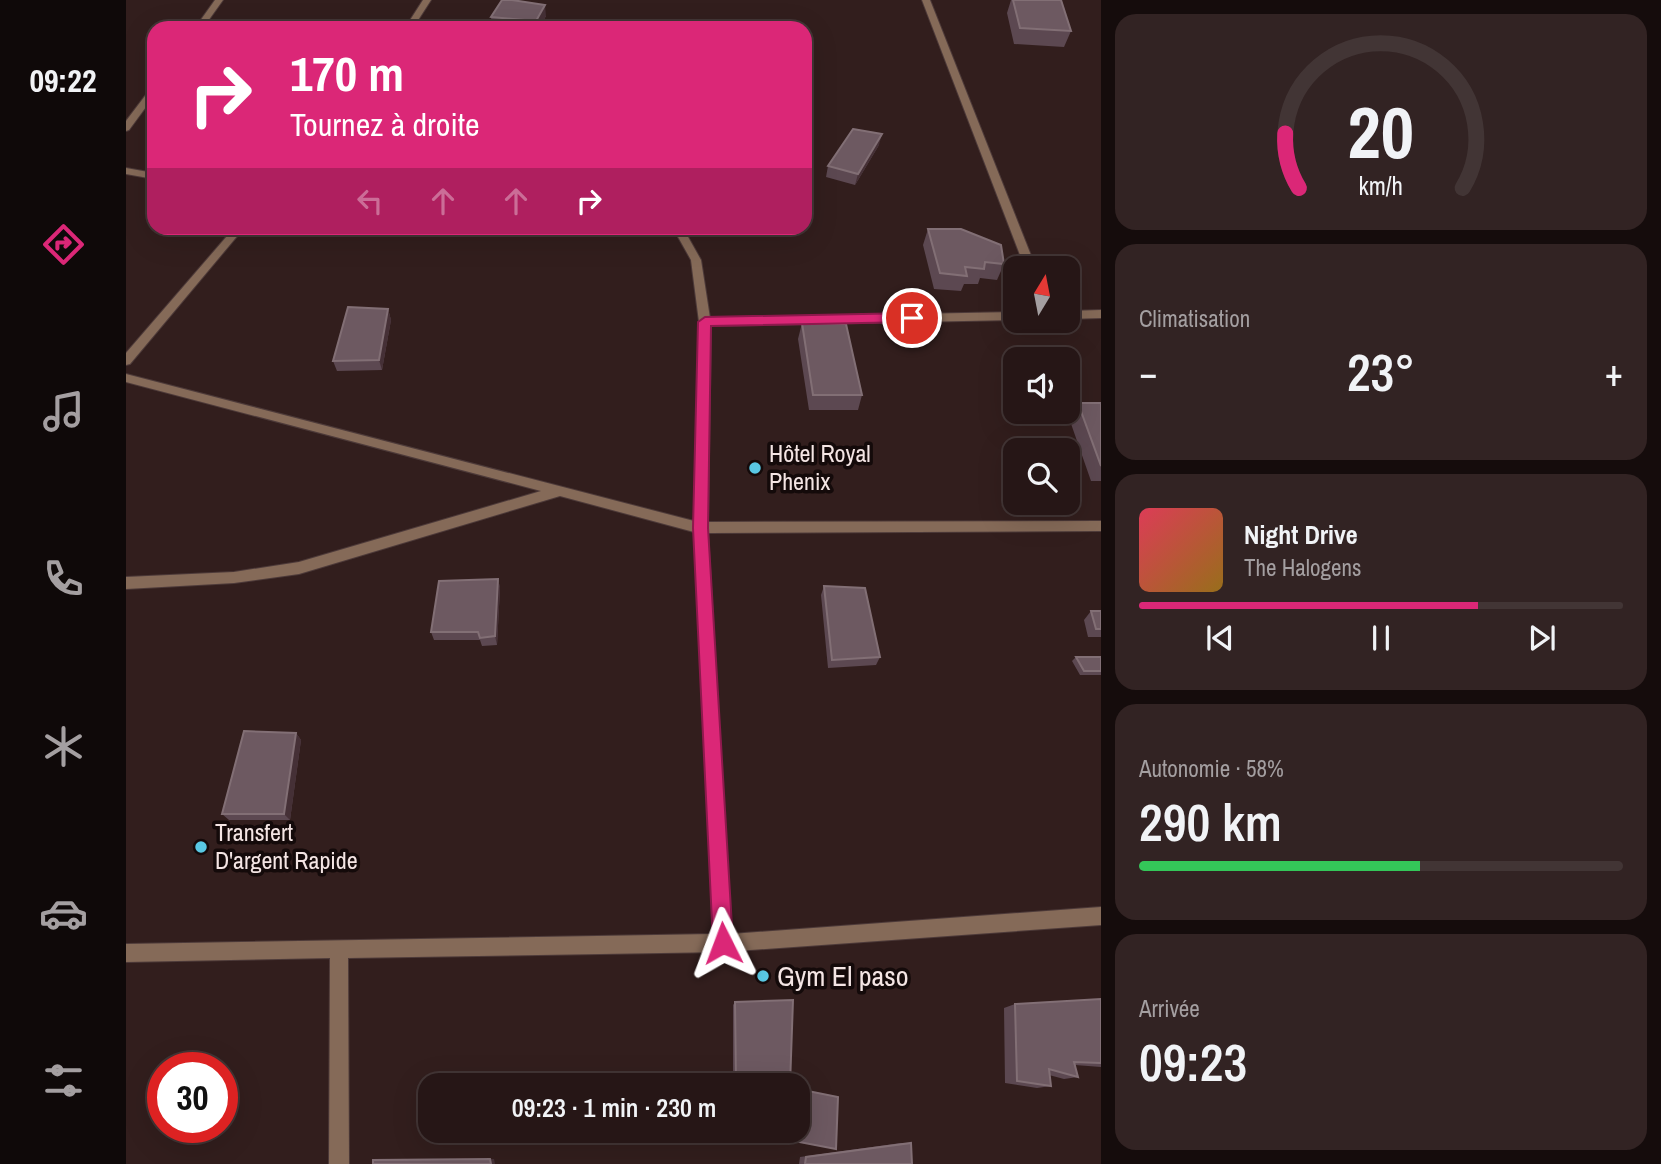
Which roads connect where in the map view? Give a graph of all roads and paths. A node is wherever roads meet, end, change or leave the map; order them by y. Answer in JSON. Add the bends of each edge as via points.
{"nodes":[{"id":1,"x":219,"y":0,"type":"edge"},
{"id":2,"x":426,"y":0,"type":"edge"},
{"id":3,"x":926,"y":0,"type":"edge"},
{"id":4,"x":204,"y":21,"type":"edge"},
{"id":5,"x":413,"y":21,"type":"edge"},
{"id":6,"x":147,"y":100,"type":"edge"},
{"id":7,"x":126,"y":128,"type":"edge"},
{"id":8,"x":126,"y":172,"type":"edge"},
{"id":9,"x":147,"y":175,"type":"edge"},
{"id":10,"x":233,"y":235,"type":"edge"},
{"id":11,"x":682,"y":235,"type":"edge"},
{"id":12,"x":1026,"y":256,"type":"edge"},
{"id":13,"x":1101,"y":314,"type":"edge"},
{"id":14,"x":1080,"y":315,"type":"edge"},
{"id":15,"x":1003,"y":316,"type":"edge"},
{"id":16,"x":705,"y":322,"type":"junction"},
{"id":17,"x":126,"y":361,"type":"edge"},
{"id":18,"x":126,"y":378,"type":"edge"},
{"id":19,"x":558,"y":492,"type":"junction"},
{"id":20,"x":1101,"y":526,"type":"edge"},
{"id":21,"x":701,"y":528,"type":"junction"},
{"id":22,"x":126,"y":583,"type":"edge"},
{"id":23,"x":1101,"y":916,"type":"edge"},
{"id":24,"x":723,"y":943,"type":"junction"},
{"id":25,"x":339,"y":951,"type":"junction"},
{"id":26,"x":126,"y":953,"type":"edge"},
{"id":27,"x":339,"y":1164,"type":"edge"}],
"edges":[{"from":1,"to":4,"type":"street"},
{"from":2,"to":5,"type":"street"},
{"from":3,"to":12,"type":"street"},
{"from":6,"to":7,"type":"street"},
{"from":8,"to":9,"type":"street"},
{"from":10,"to":17,"type":"street"},
{"from":11,"to":16,"type":"street","via":[[696,260]]},
{"from":13,"to":14,"type":"street"},
{"from":15,"to":16,"type":"street"},
{"from":16,"to":21,"type":"street"},
{"from":18,"to":19,"type":"street"},
{"from":19,"to":21,"type":"street"},
{"from":19,"to":22,"type":"street","via":[[278,572],[230,580]]},
{"from":20,"to":21,"type":"street"},
{"from":21,"to":24,"type":"street"},
{"from":23,"to":24,"type":"street"},
{"from":24,"to":25,"type":"street"},
{"from":25,"to":26,"type":"street"},
{"from":25,"to":27,"type":"street"}]}
